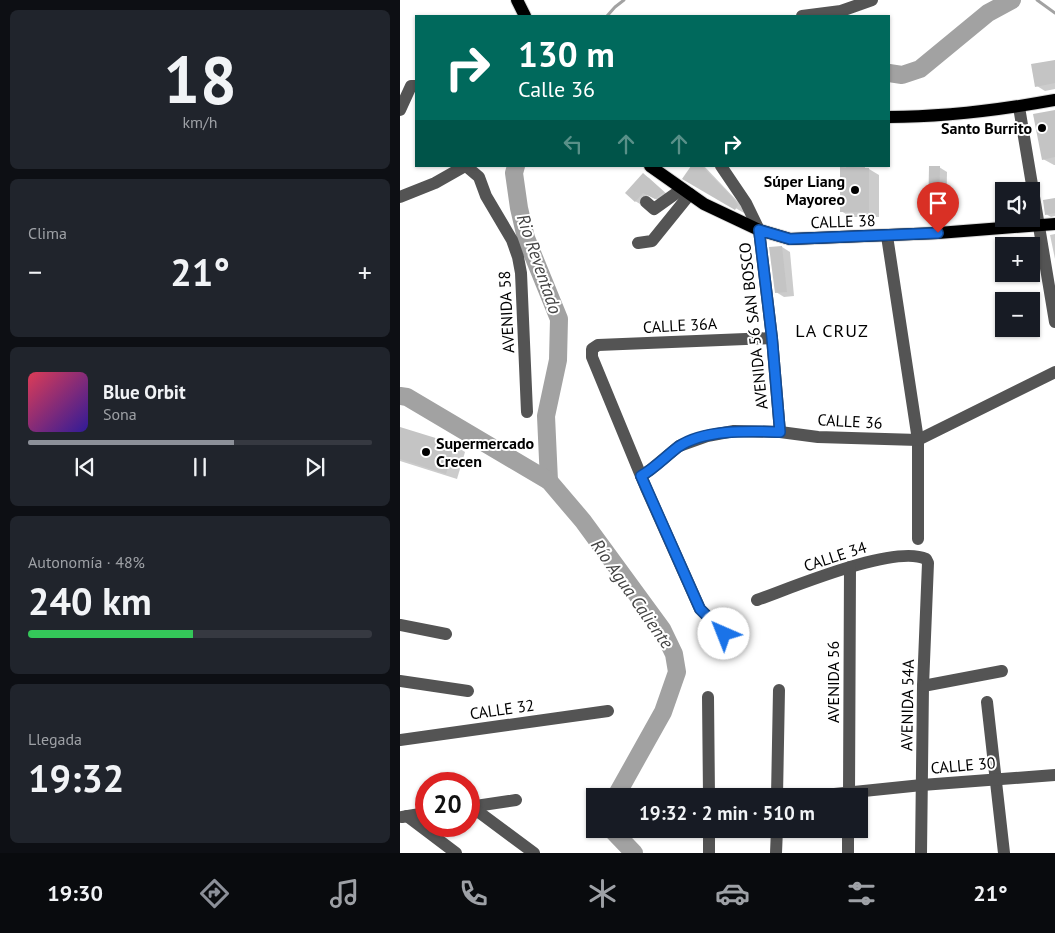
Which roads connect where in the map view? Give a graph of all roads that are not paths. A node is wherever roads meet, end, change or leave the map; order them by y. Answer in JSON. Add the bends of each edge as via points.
{"nodes":[{"id":1,"x":517,"y":0,"type":"edge"},
{"id":2,"x":872,"y":0,"type":"edge"},
{"id":3,"x":525,"y":15,"type":"edge"},
{"id":4,"x":810,"y":15,"type":"edge"},
{"id":5,"x":409,"y":86,"type":"edge"},
{"id":6,"x":1055,"y":100,"type":"edge"},
{"id":7,"x":1019,"y":107,"type":"junction"},
{"id":8,"x":400,"y":110,"type":"edge"},
{"id":9,"x":890,"y":117,"type":"edge"},
{"id":10,"x":464,"y":167,"type":"edge"},
{"id":11,"x":467,"y":167,"type":"edge"},
{"id":12,"x":651,"y":167,"type":"edge"},
{"id":13,"x":722,"y":167,"type":"edge"},
{"id":14,"x":1031,"y":182,"type":"edge"},
{"id":15,"x":686,"y":191,"type":"junction"},
{"id":16,"x":400,"y":198,"type":"edge"},
{"id":17,"x":646,"y":202,"type":"dead end"},
{"id":18,"x":1055,"y":224,"type":"edge"},
{"id":19,"x":1040,"y":225,"type":"edge"},
{"id":20,"x":1011,"y":227,"type":"edge"},
{"id":21,"x":1038,"y":227,"type":"edge"},
{"id":22,"x":759,"y":230,"type":"junction"},
{"id":23,"x":887,"y":236,"type":"junction"},
{"id":24,"x":638,"y":243,"type":"dead end"},
{"id":25,"x":1055,"y":322,"type":"edge"},
{"id":26,"x":772,"y":338,"type":"junction"},
{"id":27,"x":1055,"y":372,"type":"edge"},
{"id":28,"x":527,"y":412,"type":"dead end"},
{"id":29,"x":780,"y":432,"type":"junction"},
{"id":30,"x":918,"y":440,"type":"junction"},
{"id":31,"x":641,"y":476,"type":"junction"},
{"id":32,"x":918,"y":539,"type":"dead end"},
{"id":33,"x":926,"y":558,"type":"joint"},
{"id":34,"x":850,"y":567,"type":"junction"},
{"id":35,"x":756,"y":600,"type":"dead end"},
{"id":36,"x":400,"y":624,"type":"edge"},
{"id":37,"x":720,"y":627,"type":"dead end"},
{"id":38,"x":446,"y":634,"type":"dead end"},
{"id":39,"x":1002,"y":670,"type":"dead end"},
{"id":40,"x":400,"y":681,"type":"edge"},
{"id":41,"x":923,"y":686,"type":"junction"},
{"id":42,"x":779,"y":690,"type":"dead end"},
{"id":43,"x":468,"y":691,"type":"dead end"},
{"id":44,"x":708,"y":697,"type":"dead end"},
{"id":45,"x":986,"y":702,"type":"dead end"},
{"id":46,"x":608,"y":711,"type":"dead end"},
{"id":47,"x":400,"y":740,"type":"edge"},
{"id":48,"x":1055,"y":775,"type":"edge"},
{"id":49,"x":996,"y":778,"type":"junction"},
{"id":50,"x":922,"y":785,"type":"junction"},
{"id":51,"x":709,"y":788,"type":"edge"},
{"id":52,"x":777,"y":788,"type":"edge"},
{"id":53,"x":849,"y":788,"type":"edge"},
{"id":54,"x":868,"y":792,"type":"edge"},
{"id":55,"x":516,"y":800,"type":"dead end"},
{"id":56,"x":480,"y":805,"type":"edge"},
{"id":57,"x":480,"y":814,"type":"edge"},
{"id":58,"x":404,"y":817,"type":"edge"},
{"id":59,"x":709,"y":838,"type":"edge"},
{"id":60,"x":776,"y":838,"type":"edge"},
{"id":61,"x":848,"y":838,"type":"edge"},
{"id":62,"x":456,"y":853,"type":"edge"},
{"id":63,"x":534,"y":853,"type":"edge"},
{"id":64,"x":709,"y":853,"type":"edge"},
{"id":65,"x":776,"y":853,"type":"edge"},
{"id":66,"x":848,"y":853,"type":"edge"},
{"id":67,"x":920,"y":853,"type":"edge"},
{"id":68,"x":1004,"y":853,"type":"edge"}],
"edges":[{"from":1,"to":3,"type":"main road"},
{"from":2,"to":4,"type":"street","via":[[840,11]]},
{"from":5,"to":8,"type":"street"},
{"from":6,"to":7,"type":"main road"},
{"from":7,"to":9,"type":"main road","via":[[950,115]]},
{"from":7,"to":14,"type":"street"},
{"from":10,"to":16,"type":"street"},
{"from":11,"to":28,"type":"street","name":"AVENIDA 58","via":[[479,177],[518,257]]},
{"from":12,"to":15,"type":"main road","name":"CALLE 38"},
{"from":13,"to":22,"type":"street","name":"AVENIDA 56 SAN BOSCO","via":[[746,203]]},
{"from":15,"to":17,"type":"street","via":[[654,209]]},
{"from":15,"to":22,"type":"main road","name":"CALLE 38","via":[[704,204]]},
{"from":15,"to":24,"type":"street","via":[[652,241]]},
{"from":18,"to":19,"type":"main road","name":"CALLE 38"},
{"from":20,"to":23,"type":"main road","name":"CALLE 38"},
{"from":21,"to":25,"type":"street"},
{"from":22,"to":23,"type":"main road","name":"CALLE 38","via":[[790,239]]},
{"from":22,"to":26,"type":"street","name":"AVENIDA 56 SAN BOSCO"},
{"from":23,"to":30,"type":"street"},
{"from":26,"to":29,"type":"street","name":"AVENIDA 56 SAN BOSCO"},
{"from":26,"to":31,"type":"street","name":"CALLE 36A","via":[[598,345],[592,349],[592,357]]},
{"from":27,"to":30,"type":"street","name":"CALLE 36"},
{"from":29,"to":30,"type":"street","name":"CALLE 36","via":[[818,437]]},
{"from":29,"to":31,"type":"street","name":"CALLE 36","via":[[734,432],[707,436],[679,446]]},
{"from":30,"to":32,"type":"street"},
{"from":31,"to":37,"type":"street","via":[[700,609]]},
{"from":33,"to":34,"type":"street","name":"CALLE 34","via":[[881,558]]},
{"from":33,"to":41,"type":"street","name":"AVENIDA 54A"},
{"from":34,"to":35,"type":"street","name":"CALLE 34"},
{"from":34,"to":53,"type":"street","name":"AVENIDA 56"},
{"from":36,"to":38,"type":"street"},
{"from":39,"to":41,"type":"street"},
{"from":40,"to":43,"type":"street"},
{"from":41,"to":50,"type":"street","name":"AVENIDA 54A"},
{"from":42,"to":52,"type":"street"},
{"from":44,"to":51,"type":"street"},
{"from":45,"to":49,"type":"street"},
{"from":46,"to":47,"type":"street","name":"CALLE 32"},
{"from":48,"to":49,"type":"street","name":"CALLE 30"},
{"from":49,"to":50,"type":"street","name":"CALLE 30"},
{"from":49,"to":68,"type":"street"},
{"from":50,"to":54,"type":"street","name":"CALLE 30"},
{"from":50,"to":67,"type":"street","name":"AVENIDA 54A"},
{"from":55,"to":56,"type":"street"},
{"from":57,"to":63,"type":"street"},
{"from":58,"to":62,"type":"street"},
{"from":59,"to":64,"type":"street"},
{"from":60,"to":65,"type":"street"},
{"from":61,"to":66,"type":"street"}]}
